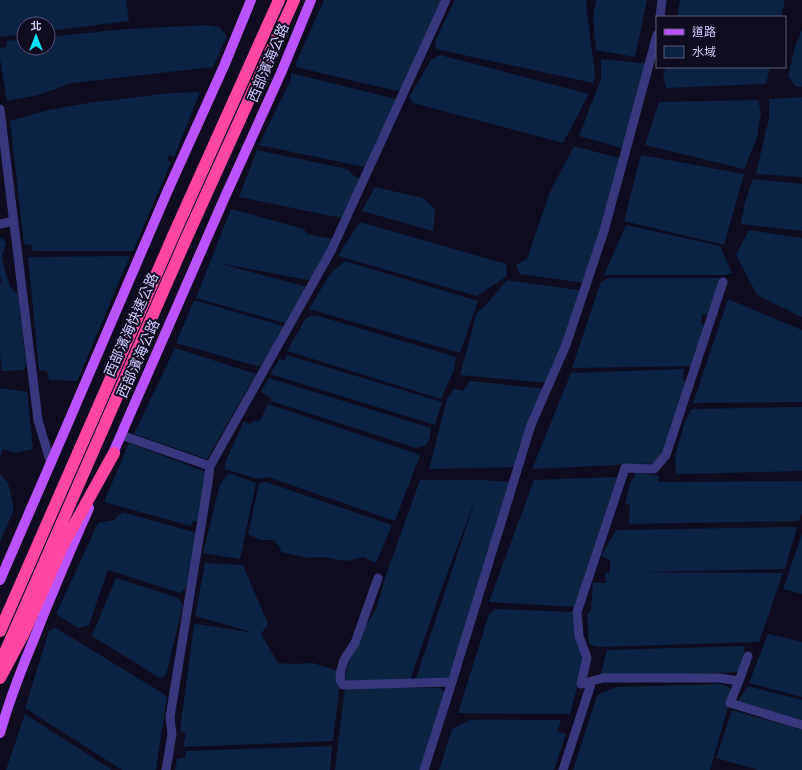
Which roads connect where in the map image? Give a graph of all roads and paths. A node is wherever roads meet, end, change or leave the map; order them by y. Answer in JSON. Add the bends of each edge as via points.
{"nodes":[{"id":1,"x":251,"y":0,"type":"edge"},
{"id":2,"x":279,"y":0,"type":"edge"},
{"id":3,"x":294,"y":0,"type":"edge"},
{"id":4,"x":311,"y":0,"type":"edge"},
{"id":5,"x":446,"y":0,"type":"edge"},
{"id":6,"x":662,"y":0,"type":"edge"},
{"id":7,"x":660,"y":16,"type":"edge"},
{"id":8,"x":656,"y":39,"type":"edge"},
{"id":9,"x":0,"y":109,"type":"edge"},
{"id":10,"x":14,"y":221,"type":"junction"},
{"id":11,"x":0,"y":224,"type":"edge"},
{"id":12,"x":723,"y":282,"type":"dead end"},
{"id":13,"x":121,"y":435,"type":"junction"},
{"id":14,"x":114,"y":453,"type":"junction"},
{"id":15,"x":51,"y":464,"type":"junction"},
{"id":16,"x":210,"y":466,"type":"junction"},
{"id":17,"x":378,"y":578,"type":"dead end"},
{"id":18,"x":0,"y":580,"type":"edge"},
{"id":19,"x":0,"y":631,"type":"edge"},
{"id":20,"x":748,"y":656,"type":"dead end"},
{"id":21,"x":0,"y":664,"type":"edge"},
{"id":22,"x":0,"y":678,"type":"edge"},
{"id":23,"x":592,"y":681,"type":"junction"},
{"id":24,"x":738,"y":681,"type":"junction"},
{"id":25,"x":452,"y":682,"type":"junction"},
{"id":26,"x":802,"y":725,"type":"edge"},
{"id":27,"x":0,"y":733,"type":"edge"},
{"id":28,"x":166,"y":770,"type":"edge"},
{"id":29,"x":424,"y":770,"type":"edge"},
{"id":30,"x":563,"y":770,"type":"edge"}],
"edges":[{"from":1,"to":15,"type":"main road"},
{"from":2,"to":19,"type":"highway","name":"西部濱海快速公路","via":[[170,241]]},
{"from":3,"to":21,"type":"highway","name":"西部濱海快速公路"},
{"from":4,"to":13,"type":"main road","name":"西部濱海公路"},
{"from":5,"to":16,"type":"street","via":[[331,251]]},
{"from":6,"to":7,"type":"street"},
{"from":8,"to":25,"type":"street","via":[[604,231],[566,345],[531,425]]},
{"from":9,"to":10,"type":"street"},
{"from":10,"to":11,"type":"street"},
{"from":10,"to":15,"type":"street","via":[[38,420]]},
{"from":12,"to":23,"type":"street","via":[[666,455],[654,469],[625,468],[583,592],[577,612],[579,636],[587,658],[581,684]]},
{"from":13,"to":14,"type":"main road","name":"西部濱海公路"},
{"from":13,"to":16,"type":"street"},
{"from":14,"to":22,"type":"highway","via":[[63,545]]},
{"from":14,"to":27,"type":"main road","name":"西部濱海公路","via":[[56,581],[17,680]]},
{"from":15,"to":18,"type":"main road"},
{"from":16,"to":28,"type":"street","via":[[170,717],[172,734]]},
{"from":17,"to":25,"type":"street","via":[[355,643],[344,660],[340,680],[343,685]]},
{"from":20,"to":24,"type":"street"},
{"from":23,"to":24,"type":"street","via":[[603,678],[719,678]]},
{"from":23,"to":30,"type":"street"},
{"from":24,"to":26,"type":"street","via":[[730,703]]},
{"from":25,"to":29,"type":"street"}]}
